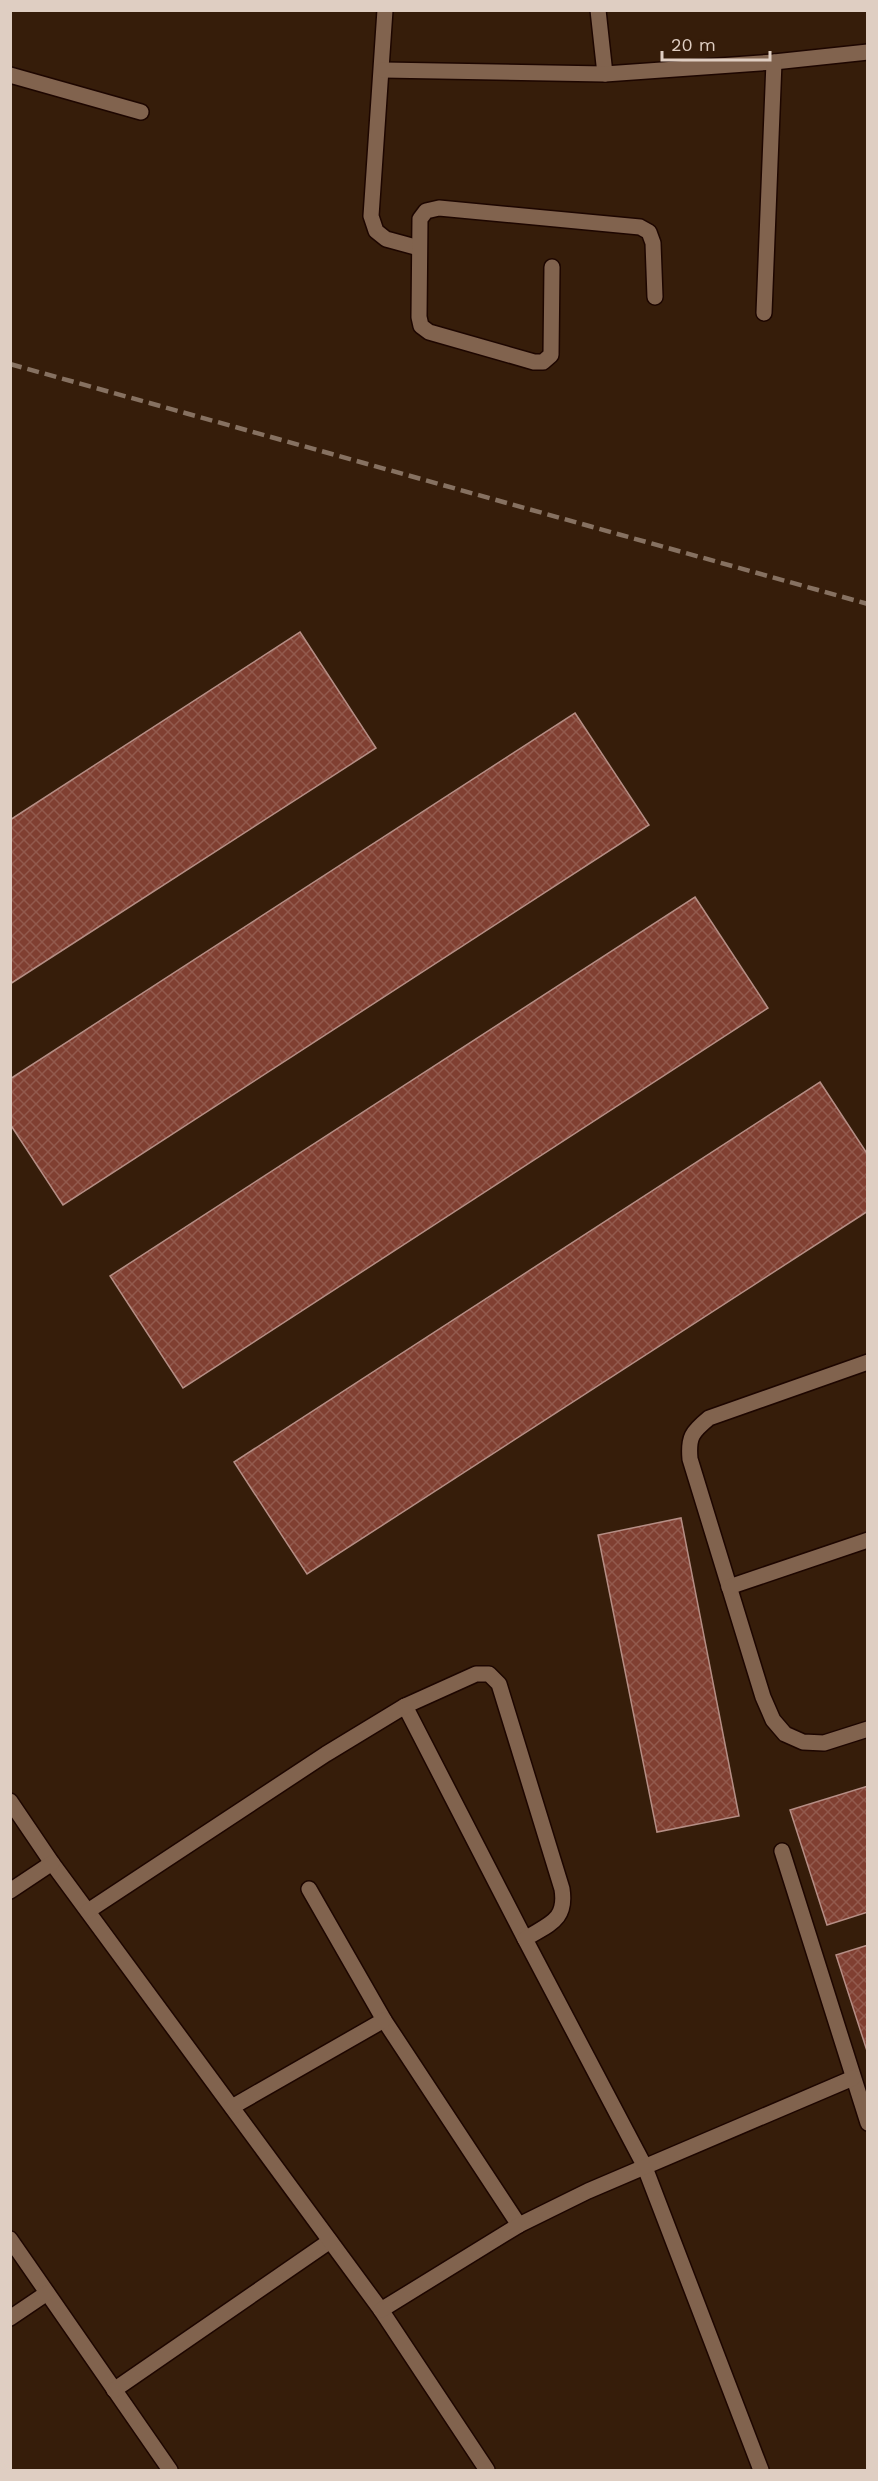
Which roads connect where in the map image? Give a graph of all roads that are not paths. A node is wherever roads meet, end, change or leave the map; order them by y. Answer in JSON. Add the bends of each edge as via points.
{"nodes":[{"id":1,"x":386,"y":10,"type":"edge"},
{"id":2,"x":598,"y":10,"type":"edge"},
{"id":3,"x":867,"y":52,"type":"edge"},
{"id":4,"x":774,"y":62,"type":"junction"},
{"id":5,"x":382,"y":70,"type":"junction"},
{"id":6,"x":605,"y":74,"type":"junction"},
{"id":7,"x":10,"y":75,"type":"edge"},
{"id":8,"x":141,"y":112,"type":"dead end"},
{"id":9,"x":419,"y":248,"type":"junction"},
{"id":10,"x":552,"y":267,"type":"dead end"},
{"id":11,"x":655,"y":297,"type":"dead end"},
{"id":12,"x":764,"y":312,"type":"dead end"},
{"id":13,"x":867,"y":1362,"type":"edge"},
{"id":14,"x":867,"y":1540,"type":"edge"},
{"id":15,"x":729,"y":1587,"type":"junction"},
{"id":16,"x":405,"y":1706,"type":"junction"},
{"id":17,"x":867,"y":1729,"type":"edge"},
{"id":18,"x":10,"y":1801,"type":"edge"},
{"id":19,"x":782,"y":1851,"type":"dead end"},
{"id":20,"x":52,"y":1863,"type":"junction"},
{"id":21,"x":309,"y":1889,"type":"dead end"},
{"id":22,"x":10,"y":1892,"type":"edge"},
{"id":23,"x":88,"y":1911,"type":"junction"},
{"id":24,"x":525,"y":1939,"type":"junction"},
{"id":25,"x":384,"y":2020,"type":"junction"},
{"id":26,"x":853,"y":2078,"type":"junction"},
{"id":27,"x":232,"y":2107,"type":"junction"},
{"id":28,"x":867,"y":2123,"type":"edge"},
{"id":29,"x":644,"y":2165,"type":"junction"},
{"id":30,"x":519,"y":2225,"type":"junction"},
{"id":31,"x":10,"y":2239,"type":"edge"},
{"id":32,"x":330,"y":2241,"type":"junction"},
{"id":33,"x":47,"y":2293,"type":"junction"},
{"id":34,"x":381,"y":2310,"type":"junction"},
{"id":35,"x":10,"y":2318,"type":"edge"},
{"id":36,"x":114,"y":2390,"type":"junction"},
{"id":37,"x":170,"y":2470,"type":"edge"},
{"id":38,"x":487,"y":2470,"type":"edge"},
{"id":39,"x":761,"y":2470,"type":"edge"}],
"edges":[{"from":1,"to":5,"type":"street"},
{"from":2,"to":6,"type":"street"},
{"from":3,"to":4,"type":"street"},
{"from":4,"to":6,"type":"street"},
{"from":4,"to":12,"type":"street"},
{"from":5,"to":6,"type":"street"},
{"from":5,"to":9,"type":"street","via":[[371,216],[376,231],[386,239]]},
{"from":7,"to":8,"type":"street"},
{"from":9,"to":10,"type":"street","via":[[421,326],[429,332],[534,362],[543,362],[551,355]]},
{"from":9,"to":11,"type":"street","via":[[420,219],[426,211],[439,208],[640,227],[649,231],[653,243]]},
{"from":13,"to":15,"type":"street","via":[[709,1418],[688,1442]]},
{"from":14,"to":15,"type":"street"},
{"from":15,"to":17,"type":"street","via":[[763,1697],[772,1720],[785,1734],[803,1742],[824,1743]]},
{"from":16,"to":23,"type":"street"},
{"from":16,"to":24,"type":"street"},
{"from":16,"to":24,"type":"street","via":[[476,1674],[489,1674],[499,1684],[564,1904],[560,1916]]},
{"from":18,"to":20,"type":"street"},
{"from":19,"to":26,"type":"street"},
{"from":20,"to":22,"type":"street"},
{"from":20,"to":23,"type":"street"},
{"from":21,"to":25,"type":"street"},
{"from":23,"to":27,"type":"street"},
{"from":24,"to":29,"type":"street"},
{"from":25,"to":27,"type":"street"},
{"from":25,"to":30,"type":"street"},
{"from":26,"to":28,"type":"street"},
{"from":26,"to":29,"type":"street"},
{"from":27,"to":32,"type":"street"},
{"from":29,"to":30,"type":"street"},
{"from":29,"to":39,"type":"street"},
{"from":30,"to":34,"type":"street"},
{"from":31,"to":33,"type":"street"},
{"from":32,"to":34,"type":"street"},
{"from":32,"to":36,"type":"street"},
{"from":33,"to":35,"type":"street"},
{"from":33,"to":36,"type":"street"},
{"from":34,"to":38,"type":"street"},
{"from":36,"to":37,"type":"street"}]}
